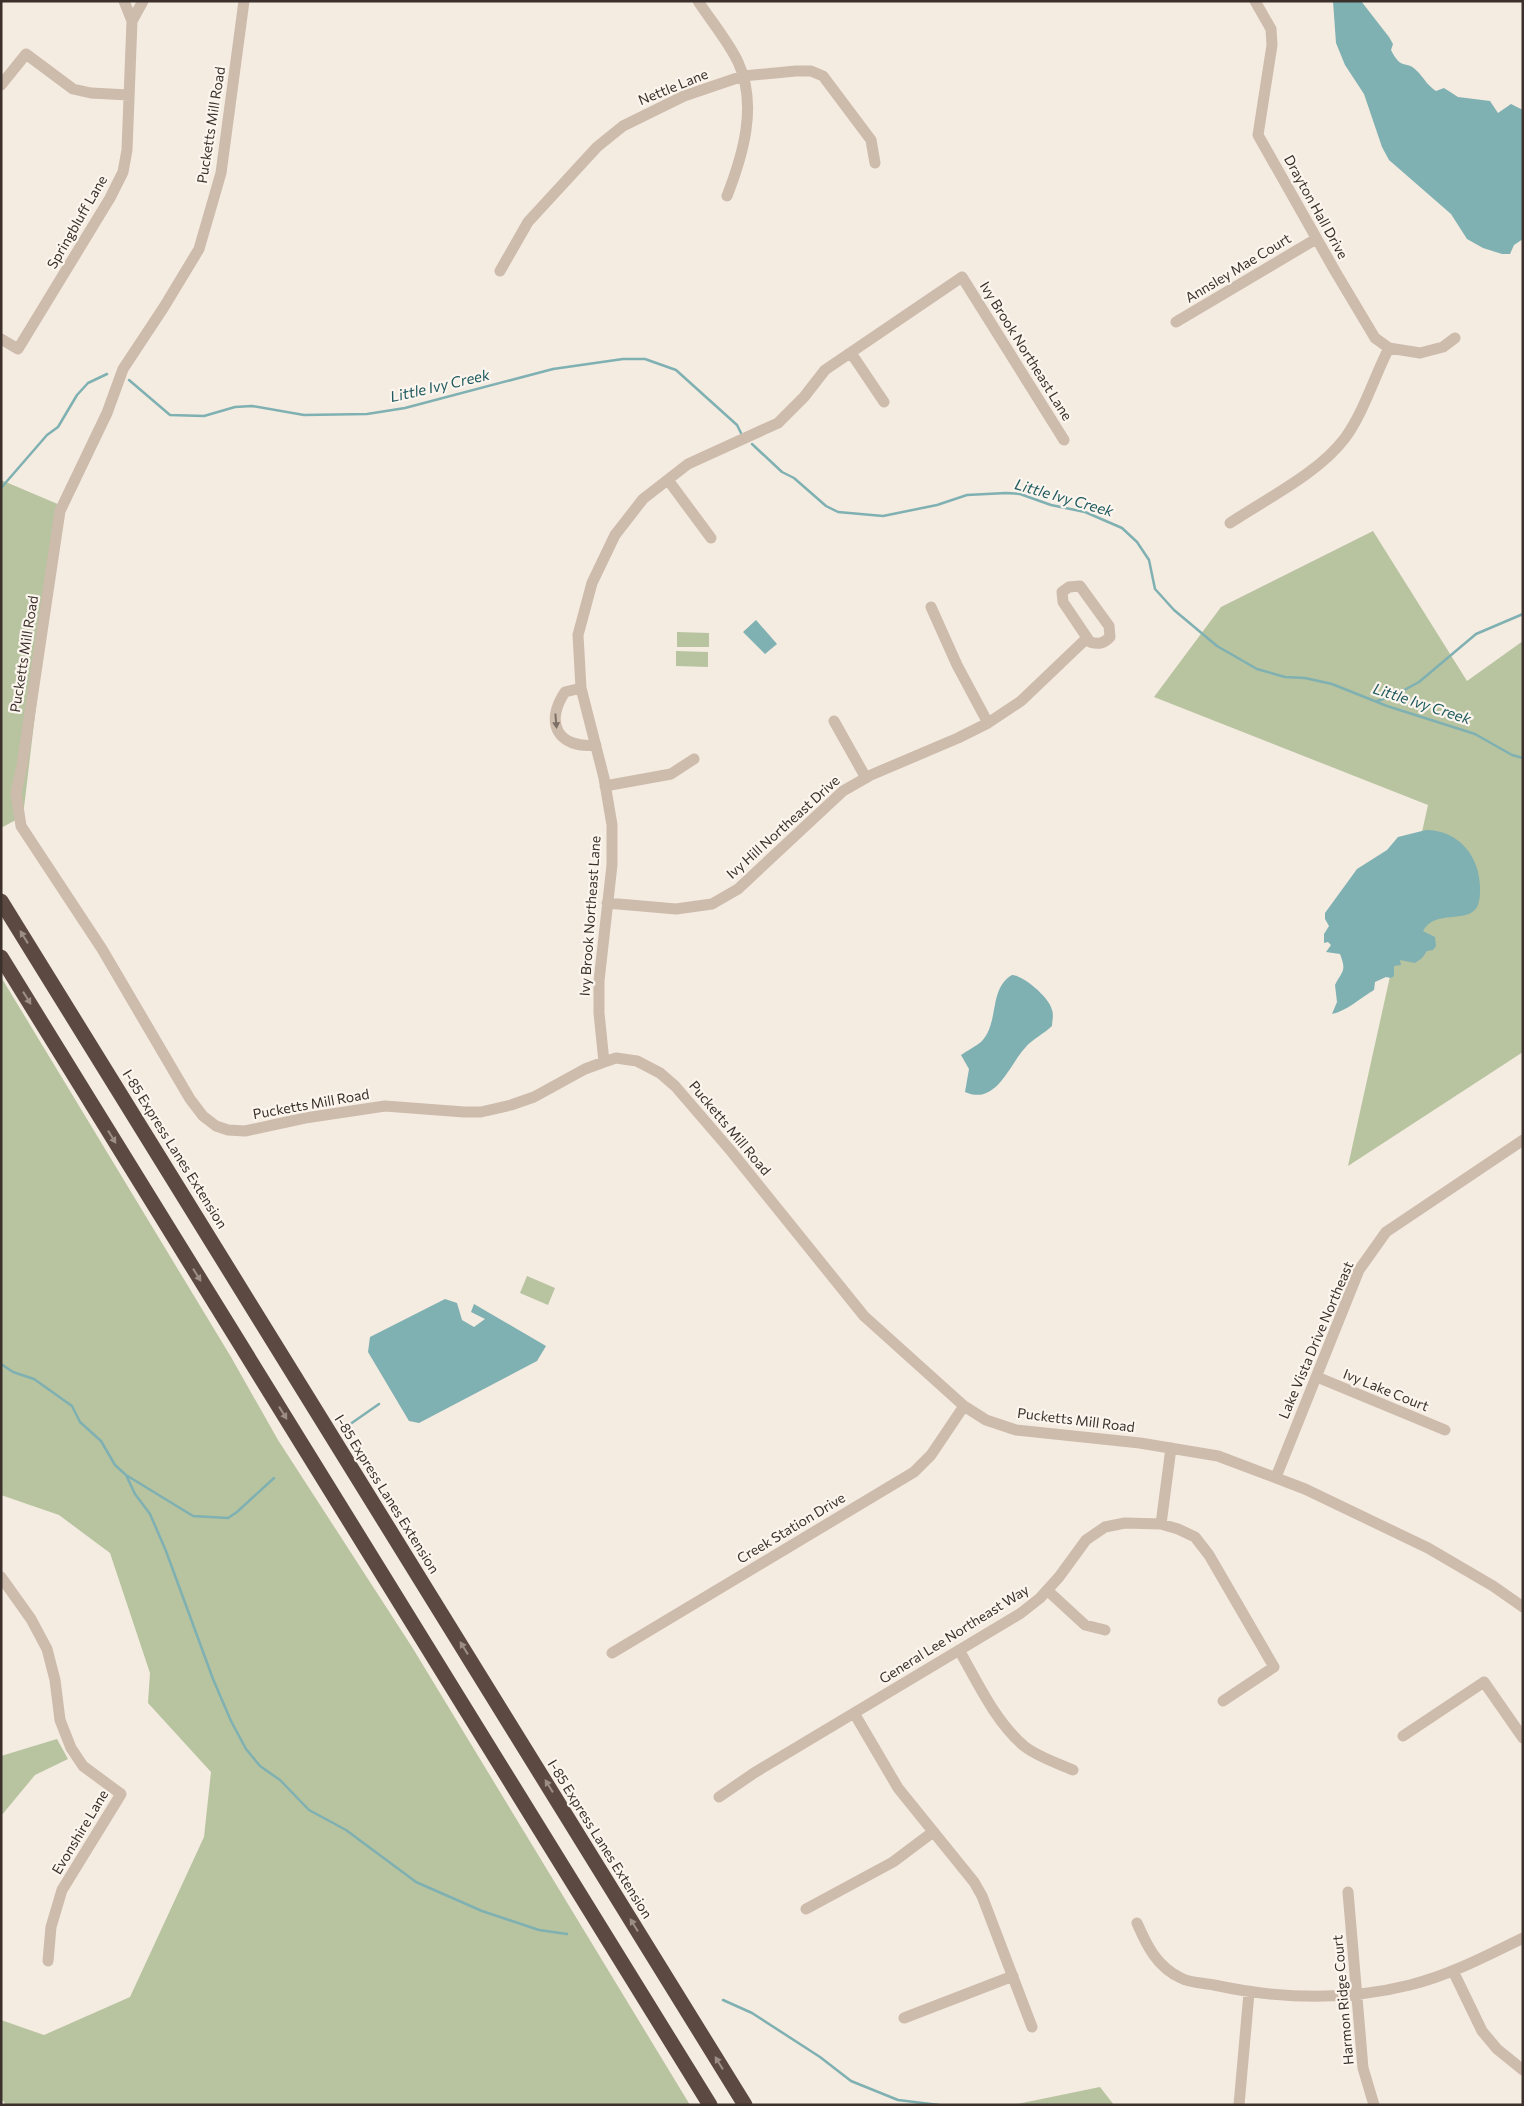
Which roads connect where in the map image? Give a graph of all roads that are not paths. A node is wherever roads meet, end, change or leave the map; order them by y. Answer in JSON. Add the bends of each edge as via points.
{"nodes":[{"id":1,"x":124,"y":1,"type":"edge"},
{"id":2,"x":144,"y":1,"type":"edge"},
{"id":3,"x":244,"y":1,"type":"edge"},
{"id":4,"x":698,"y":1,"type":"edge"},
{"id":5,"x":1255,"y":1,"type":"edge"},
{"id":6,"x":132,"y":21,"type":"junction"},
{"id":7,"x":742,"y":76,"type":"junction"},
{"id":8,"x":1,"y":85,"type":"edge"},
{"id":9,"x":129,"y":94,"type":"junction"},
{"id":10,"x":875,"y":163,"type":"dead end"},
{"id":11,"x":728,"y":196,"type":"dead end"},
{"id":12,"x":1316,"y":239,"type":"junction"},
{"id":13,"x":500,"y":271,"type":"dead end"},
{"id":14,"x":1176,"y":322,"type":"dead end"},
{"id":15,"x":1455,"y":338,"type":"dead end"},
{"id":16,"x":1,"y":339,"type":"edge"},
{"id":17,"x":1388,"y":348,"type":"junction"},
{"id":18,"x":851,"y":353,"type":"junction"},
{"id":19,"x":884,"y":402,"type":"dead end"},
{"id":20,"x":1064,"y":440,"type":"dead end"},
{"id":21,"x":668,"y":480,"type":"junction"},
{"id":22,"x":1230,"y":523,"type":"dead end"},
{"id":23,"x":711,"y":538,"type":"dead end"},
{"id":24,"x":931,"y":607,"type":"dead end"},
{"id":25,"x":1087,"y":638,"type":"junction"},
{"id":26,"x":581,"y":688,"type":"junction"},
{"id":27,"x":834,"y":721,"type":"dead end"},
{"id":28,"x":988,"y":723,"type":"junction"},
{"id":29,"x":596,"y":745,"type":"junction"},
{"id":30,"x":694,"y":759,"type":"dead end"},
{"id":31,"x":866,"y":778,"type":"junction"},
{"id":32,"x":605,"y":786,"type":"junction"},
{"id":33,"x":1,"y":901,"type":"edge"},
{"id":34,"x":607,"y":903,"type":"junction"},
{"id":35,"x":1,"y":957,"type":"edge"},
{"id":36,"x":604,"y":1062,"type":"junction"},
{"id":37,"x":1523,"y":1140,"type":"edge"},
{"id":38,"x":1317,"y":1377,"type":"junction"},
{"id":39,"x":964,"y":1406,"type":"junction"},
{"id":40,"x":1445,"y":1430,"type":"dead end"},
{"id":41,"x":1171,"y":1448,"type":"junction"},
{"id":42,"x":1276,"y":1477,"type":"junction"},
{"id":43,"x":1161,"y":1524,"type":"junction"},
{"id":44,"x":1,"y":1577,"type":"edge"},
{"id":45,"x":1047,"y":1590,"type":"junction"},
{"id":46,"x":1523,"y":1607,"type":"edge"},
{"id":47,"x":1106,"y":1630,"type":"dead end"},
{"id":48,"x":959,"y":1650,"type":"junction"},
{"id":49,"x":612,"y":1653,"type":"dead end"},
{"id":50,"x":1222,"y":1701,"type":"dead end"},
{"id":51,"x":854,"y":1713,"type":"junction"},
{"id":52,"x":1403,"y":1736,"type":"dead end"},
{"id":53,"x":1523,"y":1738,"type":"edge"},
{"id":54,"x":1073,"y":1770,"type":"dead end"},
{"id":55,"x":719,"y":1797,"type":"dead end"},
{"id":56,"x":933,"y":1832,"type":"junction"},
{"id":57,"x":1348,"y":1892,"type":"dead end"},
{"id":58,"x":806,"y":1909,"type":"dead end"},
{"id":59,"x":1137,"y":1923,"type":"dead end"},
{"id":60,"x":1523,"y":1938,"type":"edge"},
{"id":61,"x":48,"y":1961,"type":"dead end"},
{"id":62,"x":1453,"y":1971,"type":"junction"},
{"id":63,"x":1013,"y":1976,"type":"junction"},
{"id":64,"x":1250,"y":1993,"type":"junction"},
{"id":65,"x":1357,"y":1996,"type":"junction"},
{"id":66,"x":904,"y":2018,"type":"dead end"},
{"id":67,"x":1032,"y":2027,"type":"dead end"},
{"id":68,"x":1523,"y":2070,"type":"edge"},
{"id":69,"x":710,"y":2105,"type":"edge"},
{"id":70,"x":745,"y":2105,"type":"edge"},
{"id":71,"x":1239,"y":2105,"type":"edge"},
{"id":72,"x":1374,"y":2105,"type":"edge"}],
"edges":[{"from":1,"to":6,"type":"street","name":"Springbluff Lane"},
{"from":2,"to":6,"type":"street","name":"Springbluff Lane"},
{"from":3,"to":36,"type":"street","name":"Pucketts Mill Road","via":[[221,173],[199,249],[123,369],[107,413],[60,511],[16,793],[21,826],[102,949],[190,1099],[216,1126],[245,1131],[385,1106],[481,1112],[534,1097]]},
{"from":4,"to":7,"type":"street","via":[[738,62]]},
{"from":5,"to":12,"type":"street","name":"Drayton Hall Drive","via":[[1271,29],[1272,45],[1258,135]]},
{"from":6,"to":9,"type":"street","name":"Springbluff Lane"},
{"from":7,"to":10,"type":"street","name":"Nettle Lane","via":[[811,71],[823,76],[871,140]]},
{"from":7,"to":11,"type":"street","via":[[747,106],[746,134]]},
{"from":7,"to":13,"type":"street","name":"Nettle Lane","via":[[684,96],[623,126],[597,147],[528,222]]},
{"from":8,"to":9,"type":"street","via":[[26,54],[73,89]]},
{"from":9,"to":16,"type":"street","name":"Springbluff Lane","via":[[123,172],[110,198],[18,349]]},
{"from":12,"to":14,"type":"street","name":"Annsley Mae Court"},
{"from":12,"to":17,"type":"street","name":"Drayton Hall Drive","via":[[1375,338]]},
{"from":15,"to":17,"type":"street","via":[[1443,346],[1420,353]]},
{"from":17,"to":22,"type":"street","via":[[1345,438],[1308,472]]},
{"from":18,"to":19,"type":"street"},
{"from":18,"to":20,"type":"street","name":"Ivy Brook Northeast Lane","via":[[962,277]]},
{"from":18,"to":21,"type":"street","name":"Ivy Brook Northeast Lane","via":[[826,370],[778,423],[688,464]]},
{"from":21,"to":23,"type":"street"},
{"from":21,"to":26,"type":"street","name":"Ivy Brook Northeast Lane","via":[[644,499],[615,535],[592,583],[578,635]]},
{"from":24,"to":28,"type":"street"},
{"from":25,"to":25,"type":"street","via":[[1097,644],[1105,642],[1110,637],[1110,626],[1080,586],[1069,588],[1062,592],[1062,602]]},
{"from":25,"to":28,"type":"street","name":"Ivy Hill Northeast Drive","via":[[1021,701]]},
{"from":26,"to":29,"type":"street","name":"Ivy Brook Northeast Lane"},
{"from":26,"to":29,"type":"street","one_way":true,"via":[[565,692],[556,704],[554,719],[557,730],[568,741],[580,746]]},
{"from":27,"to":31,"type":"street"},
{"from":28,"to":31,"type":"street","name":"Ivy Hill Northeast Drive"},
{"from":29,"to":32,"type":"street","name":"Ivy Brook Northeast Lane"},
{"from":30,"to":32,"type":"street","via":[[671,774]]},
{"from":31,"to":34,"type":"street","name":"Ivy Hill Northeast Drive","via":[[843,791],[738,890],[712,904],[676,909]]},
{"from":32,"to":34,"type":"street","name":"Ivy Brook Northeast Lane","via":[[612,825],[612,865]]},
{"from":70,"to":33,"type":"highway","name":"I-85 Express Lanes Extension","one_way":true},
{"from":34,"to":36,"type":"street","name":"Ivy Brook Northeast Lane","via":[[599,981]]},
{"from":35,"to":69,"type":"highway","one_way":true},
{"from":36,"to":39,"type":"street","name":"Pucketts Mill Road","via":[[616,1058],[637,1061],[660,1073],[675,1086],[864,1316]]},
{"from":37,"to":38,"type":"street","name":"Lake Vista Drive Northeast","via":[[1386,1232],[1359,1270]]},
{"from":38,"to":40,"type":"street","name":"Ivy Lake Court"},
{"from":38,"to":42,"type":"street","name":"Lake Vista Drive Northeast"},
{"from":39,"to":41,"type":"street","name":"Pucketts Mill Road","via":[[986,1420],[1016,1430]]},
{"from":39,"to":49,"type":"street","name":"Creek Station Drive","via":[[914,1472]]},
{"from":41,"to":42,"type":"street","name":"Pucketts Mill Road","via":[[1218,1456]]},
{"from":41,"to":43,"type":"street"},
{"from":42,"to":46,"type":"street","name":"Pucketts Mill Road","via":[[1428,1548]]},
{"from":43,"to":45,"type":"street","name":"General Lee Northeast Way","via":[[1125,1522],[1105,1527],[1086,1540]]},
{"from":43,"to":50,"type":"street","name":"General Lee Northeast Way","via":[[1195,1537],[1209,1555],[1274,1667]]},
{"from":44,"to":61,"type":"street","name":"Evonshire Lane","via":[[31,1619],[47,1649],[60,1720],[71,1748],[83,1766],[121,1794],[62,1890],[51,1927]]},
{"from":45,"to":47,"type":"street","via":[[1085,1625]]},
{"from":45,"to":48,"type":"street","name":"General Lee Northeast Way","via":[[1021,1612]]},
{"from":48,"to":51,"type":"street","name":"General Lee Northeast Way"},
{"from":48,"to":54,"type":"street","via":[[1002,1723],[1025,1747]]},
{"from":51,"to":55,"type":"street","name":"General Lee Northeast Way","via":[[754,1772]]},
{"from":51,"to":56,"type":"street","via":[[898,1788]]},
{"from":52,"to":53,"type":"street","via":[[1484,1682]]},
{"from":56,"to":58,"type":"street","via":[[894,1862]]},
{"from":56,"to":63,"type":"street","via":[[982,1896]]},
{"from":57,"to":65,"type":"street","name":"Harmon Ridge Court"},
{"from":59,"to":64,"type":"street","via":[[1148,1951],[1181,1978]]},
{"from":60,"to":62,"type":"street"},
{"from":62,"to":65,"type":"street","via":[[1411,1985]]},
{"from":62,"to":68,"type":"street","via":[[1482,2031],[1497,2049]]},
{"from":63,"to":66,"type":"street"},
{"from":63,"to":67,"type":"street"},
{"from":64,"to":65,"type":"street"},
{"from":64,"to":71,"type":"street"},
{"from":65,"to":72,"type":"street","name":"Harmon Ridge Court","via":[[1363,2068]]}]}
